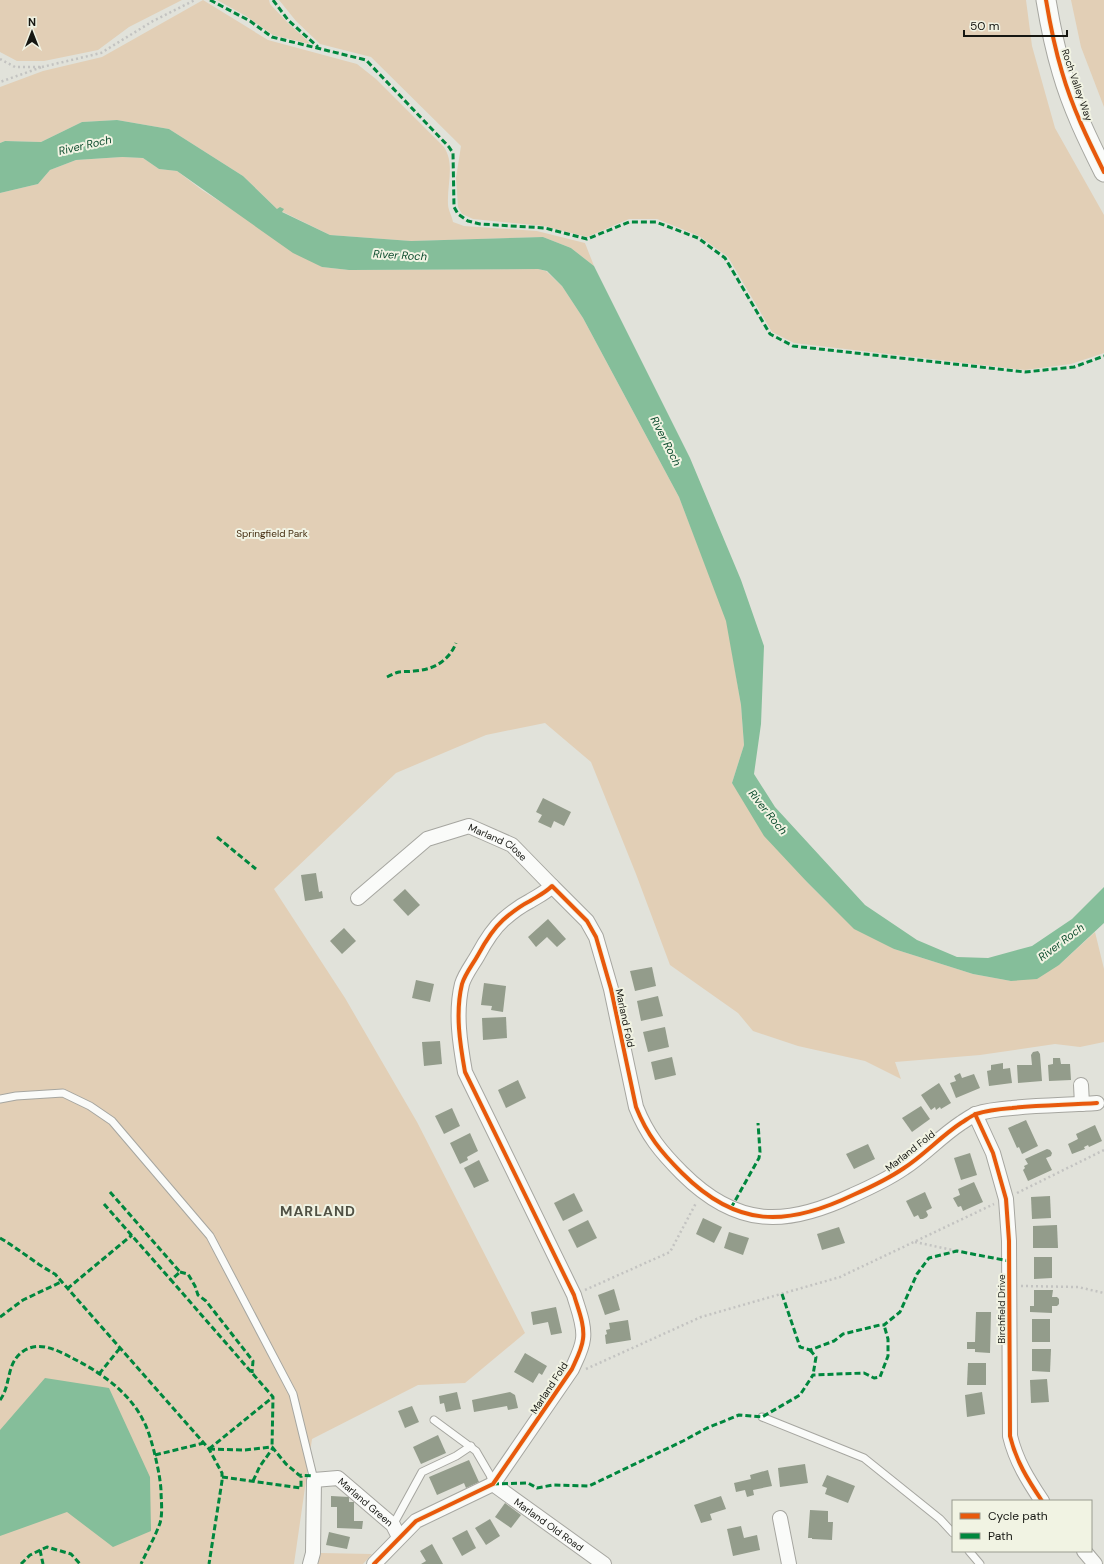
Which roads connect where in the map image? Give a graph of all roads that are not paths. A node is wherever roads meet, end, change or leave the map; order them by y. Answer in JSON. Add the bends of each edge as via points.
{"nodes":[{"id":1,"x":1046,"y":0,"type":"edge"},
{"id":2,"x":1104,"y":172,"type":"edge"},
{"id":3,"x":552,"y":886,"type":"junction"},
{"id":4,"x":358,"y":898,"type":"dead end"},
{"id":5,"x":1081,"y":1085,"type":"dead end"},
{"id":6,"x":0,"y":1099,"type":"edge"},
{"id":7,"x":1097,"y":1103,"type":"dead end"},
{"id":8,"x":1082,"y":1104,"type":"junction"},
{"id":9,"x":975,"y":1114,"type":"junction"},
{"id":10,"x":762,"y":1417,"type":"dead end"},
{"id":11,"x":434,"y":1420,"type":"dead end"},
{"id":12,"x":471,"y":1446,"type":"junction"},
{"id":13,"x":314,"y":1480,"type":"junction"},
{"id":14,"x":493,"y":1484,"type":"junction"},
{"id":15,"x":1041,"y":1500,"type":"edge"},
{"id":16,"x":780,"y":1518,"type":"dead end"},
{"id":17,"x":396,"y":1531,"type":"junction"},
{"id":18,"x":952,"y":1532,"type":"edge"},
{"id":19,"x":970,"y":1552,"type":"edge"},
{"id":20,"x":1085,"y":1552,"type":"edge"},
{"id":21,"x":382,"y":1561,"type":"edge"},
{"id":22,"x":310,"y":1564,"type":"edge"},
{"id":23,"x":604,"y":1564,"type":"edge"},
{"id":24,"x":789,"y":1564,"type":"edge"},
{"id":25,"x":980,"y":1564,"type":"edge"},
{"id":26,"x":1095,"y":1564,"type":"edge"}],
"edges":[{"from":1,"to":2,"type":"main road","name":"Roch Valley Way","via":[[1062,72]]},
{"from":3,"to":4,"type":"street","name":"Marland Close","via":[[512,845],[469,826],[427,839]]},
{"from":3,"to":9,"type":"street","name":"Marland Fold","via":[[587,921],[596,937],[636,1107],[643,1125],[669,1159],[702,1192],[719,1202],[745,1214],[770,1218],[800,1215],[839,1202],[886,1180],[923,1154],[947,1132]]},
{"from":3,"to":14,"type":"street","name":"Marland Fold","via":[[502,921],[486,940],[463,984],[460,1003],[459,1022],[465,1072],[574,1295],[583,1339],[572,1369]]},
{"from":5,"to":8,"type":"street"},
{"from":6,"to":13,"type":"lane","via":[[63,1093],[90,1106],[112,1121],[210,1236],[293,1394]]},
{"from":7,"to":8,"type":"street","name":"Marland Fold"},
{"from":8,"to":9,"type":"street","name":"Marland Fold","via":[[1026,1106]]},
{"from":9,"to":15,"type":"street","name":"Birchfield Drive","via":[[993,1153],[1006,1199],[1009,1241],[1010,1436],[1015,1455]]},
{"from":10,"to":18,"type":"lane","via":[[864,1458],[940,1519]]},
{"from":11,"to":12,"type":"lane"},
{"from":12,"to":14,"type":"lane","via":[[481,1458]]},
{"from":12,"to":17,"type":"lane","via":[[422,1472]]},
{"from":13,"to":17,"type":"street","name":"Marland Green","via":[[338,1478]]},
{"from":13,"to":22,"type":"street","via":[[313,1552]]},
{"from":14,"to":17,"type":"street","name":"Marland Fold"},
{"from":14,"to":23,"type":"street","name":"Marland Old Road"},
{"from":16,"to":24,"type":"street"},
{"from":17,"to":21,"type":"street","name":"Marland Fold"},
{"from":19,"to":25,"type":"lane"},
{"from":20,"to":26,"type":"street"}]}
